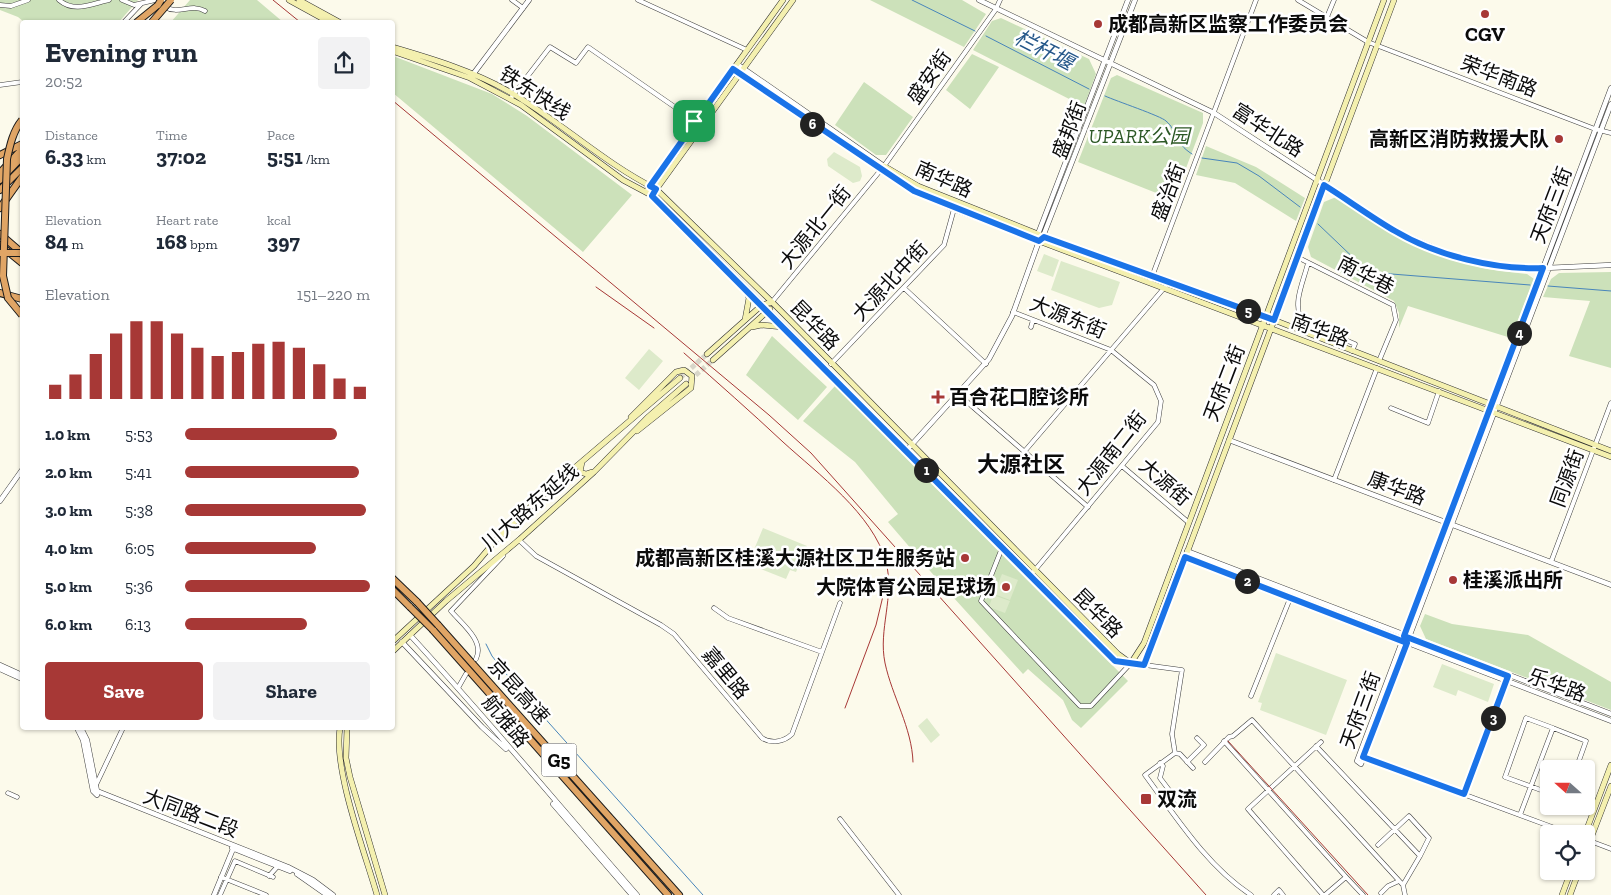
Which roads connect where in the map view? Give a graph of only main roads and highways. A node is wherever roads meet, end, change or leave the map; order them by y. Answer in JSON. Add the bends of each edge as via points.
{"nodes":[{"id":1,"x":171,"y":0,"type":"edge"},
{"id":2,"x":289,"y":0,"type":"edge"},
{"id":3,"x":298,"y":0,"type":"edge"},
{"id":4,"x":783,"y":0,"type":"edge"},
{"id":5,"x":793,"y":0,"type":"edge"},
{"id":6,"x":1384,"y":0,"type":"edge"},
{"id":7,"x":1394,"y":0,"type":"edge"},
{"id":8,"x":160,"y":2,"type":"edge"},
{"id":9,"x":139,"y":20,"type":"edge"},
{"id":10,"x":144,"y":20,"type":"edge"},
{"id":11,"x":154,"y":20,"type":"edge"},
{"id":12,"x":325,"y":20,"type":"edge"},
{"id":13,"x":335,"y":20,"type":"edge"},
{"id":14,"x":395,"y":48,"type":"edge"},
{"id":15,"x":395,"y":52,"type":"edge"},
{"id":16,"x":472,"y":76,"type":"junction"},
{"id":17,"x":511,"y":97,"type":"junction"},
{"id":18,"x":20,"y":122,"type":"edge"},
{"id":19,"x":20,"y":145,"type":"edge"},
{"id":20,"x":20,"y":151,"type":"edge"},
{"id":21,"x":0,"y":155,"type":"edge"},
{"id":22,"x":20,"y":159,"type":"edge"},
{"id":23,"x":20,"y":170,"type":"edge"},
{"id":24,"x":0,"y":173,"type":"edge"},
{"id":25,"x":20,"y":178,"type":"edge"},
{"id":26,"x":20,"y":179,"type":"edge"},
{"id":27,"x":0,"y":180,"type":"edge"},
{"id":28,"x":650,"y":186,"type":"junction"},
{"id":29,"x":656,"y":189,"type":"junction"},
{"id":30,"x":0,"y":190,"type":"edge"},
{"id":31,"x":645,"y":193,"type":"junction"},
{"id":32,"x":652,"y":196,"type":"junction"},
{"id":33,"x":0,"y":199,"type":"edge"},
{"id":34,"x":0,"y":208,"type":"edge"},
{"id":35,"x":0,"y":234,"type":"edge"},
{"id":36,"x":0,"y":244,"type":"edge"},
{"id":37,"x":20,"y":251,"type":"edge"},
{"id":38,"x":0,"y":253,"type":"edge"},
{"id":39,"x":20,"y":253,"type":"edge"},
{"id":40,"x":20,"y":261,"type":"edge"},
{"id":41,"x":1151,"y":279,"type":"junction"},
{"id":42,"x":746,"y":289,"type":"junction"},
{"id":43,"x":0,"y":293,"type":"edge"},
{"id":44,"x":20,"y":298,"type":"edge"},
{"id":45,"x":772,"y":302,"type":"junction"},
{"id":46,"x":762,"y":305,"type":"junction"},
{"id":47,"x":769,"y":311,"type":"junction"},
{"id":48,"x":20,"y":313,"type":"edge"},
{"id":49,"x":1265,"y":317,"type":"junction"},
{"id":50,"x":1274,"y":320,"type":"junction"},
{"id":51,"x":745,"y":321,"type":"junction"},
{"id":52,"x":1262,"y":325,"type":"junction"},
{"id":53,"x":751,"y":327,"type":"junction"},
{"id":54,"x":784,"y":327,"type":"junction"},
{"id":55,"x":1271,"y":328,"type":"junction"},
{"id":56,"x":707,"y":354,"type":"tunnel mouth"},
{"id":57,"x":713,"y":360,"type":"tunnel mouth"},
{"id":58,"x":680,"y":378,"type":"tunnel mouth"},
{"id":59,"x":686,"y":384,"type":"tunnel mouth"},
{"id":60,"x":614,"y":434,"type":"junction"},
{"id":61,"x":623,"y":442,"type":"junction"},
{"id":62,"x":1594,"y":447,"type":"junction"},
{"id":63,"x":1611,"y":451,"type":"edge"},
{"id":64,"x":1611,"y":457,"type":"edge"},
{"id":65,"x":582,"y":462,"type":"junction"},
{"id":66,"x":594,"y":472,"type":"junction"},
{"id":67,"x":395,"y":581,"type":"edge"},
{"id":68,"x":395,"y":592,"type":"edge"},
{"id":69,"x":436,"y":628,"type":"junction"},
{"id":70,"x":395,"y":639,"type":"edge"},
{"id":71,"x":395,"y":649,"type":"edge"},
{"id":72,"x":1131,"y":663,"type":"junction"},
{"id":73,"x":340,"y":730,"type":"edge"},
{"id":74,"x":347,"y":730,"type":"edge"},
{"id":75,"x":1611,"y":765,"type":"edge"},
{"id":76,"x":1611,"y":786,"type":"edge"},
{"id":77,"x":1588,"y":825,"type":"edge"},
{"id":78,"x":1595,"y":828,"type":"edge"},
{"id":79,"x":1568,"y":880,"type":"edge"},
{"id":80,"x":1576,"y":880,"type":"edge"},
{"id":81,"x":377,"y":895,"type":"edge"},
{"id":82,"x":385,"y":895,"type":"edge"},
{"id":83,"x":668,"y":895,"type":"edge"},
{"id":84,"x":679,"y":895,"type":"edge"},
{"id":85,"x":1562,"y":895,"type":"edge"},
{"id":86,"x":1570,"y":895,"type":"edge"}],
"edges":[{"from":1,"to":11,"type":"highway","bridge":true},
{"from":2,"to":12,"type":"main road"},
{"from":3,"to":13,"type":"main road"},
{"from":4,"to":28,"type":"main road"},
{"from":5,"to":29,"type":"main road"},
{"from":6,"to":49,"type":"main road","name":"天府二街"},
{"from":7,"to":50,"type":"main road","name":"天府二街"},
{"from":8,"to":9,"type":"highway"},
{"from":8,"to":10,"type":"highway"},
{"from":14,"to":16,"type":"main road","name":"铁东快线"},
{"from":15,"to":16,"type":"main road","name":"铁东快线"},
{"from":16,"to":17,"type":"main road","name":"铁东快线"},
{"from":17,"to":28,"type":"main road","name":"铁东快线"},
{"from":17,"to":31,"type":"main road","name":"铁东快线"},
{"from":18,"to":48,"type":"highway","bridge":true,"via":[[7,159],[3,270],[8,298]]},
{"from":19,"to":21,"type":"highway"},
{"from":20,"to":24,"type":"highway"},
{"from":22,"to":27,"type":"highway"},
{"from":23,"to":30,"type":"highway"},
{"from":25,"to":33,"type":"highway"},
{"from":26,"to":34,"type":"highway"},
{"from":28,"to":29,"type":"main road","name":"昆华路"},
{"from":28,"to":31,"type":"main road"},
{"from":29,"to":32,"type":"main road"},
{"from":29,"to":45,"type":"main road","name":"昆华路"},
{"from":31,"to":32,"type":"main road","name":"昆华路"},
{"from":32,"to":42,"type":"main road","name":"昆华路"},
{"from":35,"to":37,"type":"highway","bridge":true},
{"from":36,"to":40,"type":"highway","bridge":true},
{"from":38,"to":39,"type":"highway","bridge":true},
{"from":41,"to":41,"type":"main road","name":"南华路","via":[[954,208],[914,191],[882,168],[918,186]]},
{"from":41,"to":49,"type":"main road","name":"南华路"},
{"from":41,"to":52,"type":"main road","name":"南华路","via":[[1165,288]]},
{"from":42,"to":46,"type":"main road","name":"昆华路"},
{"from":42,"to":51,"type":"main road","via":[[749,298]]},
{"from":43,"to":44,"type":"highway"},
{"from":45,"to":46,"type":"main road"},
{"from":45,"to":47,"type":"main road"},
{"from":45,"to":72,"type":"main road","name":"昆华路","via":[[1035,572]]},
{"from":46,"to":47,"type":"main road","name":"昆华路"},
{"from":46,"to":51,"type":"main road"},
{"from":47,"to":53,"type":"main road"},
{"from":47,"to":54,"type":"main road","name":"昆华路"},
{"from":49,"to":50,"type":"main road","name":"南华路"},
{"from":49,"to":52,"type":"main road","name":"天府二街"},
{"from":50,"to":55,"type":"main road","name":"天府二街"},
{"from":50,"to":62,"type":"main road","name":"南华路"},
{"from":51,"to":56,"type":"main road"},
{"from":52,"to":55,"type":"main road","name":"南华路"},
{"from":52,"to":72,"type":"main road","name":"天府二街","via":[[1144,643]]},
{"from":53,"to":54,"type":"main road"},
{"from":53,"to":57,"type":"main road"},
{"from":54,"to":72,"type":"main road","name":"昆华路","via":[[1115,661]]},
{"from":55,"to":62,"type":"main road","name":"南华路"},
{"from":55,"to":72,"type":"main road","name":"天府二街","via":[[1144,665]]},
{"from":58,"to":60,"type":"main road","name":"川大路东延线"},
{"from":59,"to":61,"type":"main road","name":"川大路东延线"},
{"from":60,"to":61,"type":"main road","via":[[676,372],[684,370],[690,373],[693,379],[691,388]]},
{"from":60,"to":65,"type":"main road","name":"川大路东延线"},
{"from":61,"to":66,"type":"main road","name":"川大路东延线"},
{"from":62,"to":63,"type":"main road","name":"南华路"},
{"from":62,"to":64,"type":"main road","name":"南华路"},
{"from":65,"to":66,"type":"main road","via":[[580,472]]},
{"from":65,"to":70,"type":"main road","name":"川大路东延线","via":[[545,493],[474,566]]},
{"from":66,"to":71,"type":"main road","name":"川大路东延线"},
{"from":67,"to":69,"type":"highway","name":"京昆高速","number":"G5","bridge":true,"via":[[417,602]]},
{"from":68,"to":69,"type":"highway","name":"京昆高速","number":"G5","bridge":true},
{"from":69,"to":83,"type":"highway","name":"京昆高速","number":"G5"},
{"from":69,"to":84,"type":"highway","name":"京昆高速","number":"G5"},
{"from":73,"to":81,"type":"main road","via":[[339,759]]},
{"from":74,"to":82,"type":"main road","via":[[346,758],[350,777]]},
{"from":75,"to":77,"type":"main road"},
{"from":76,"to":78,"type":"main road"},
{"from":79,"to":85,"type":"main road"},
{"from":80,"to":86,"type":"main road"}]}
